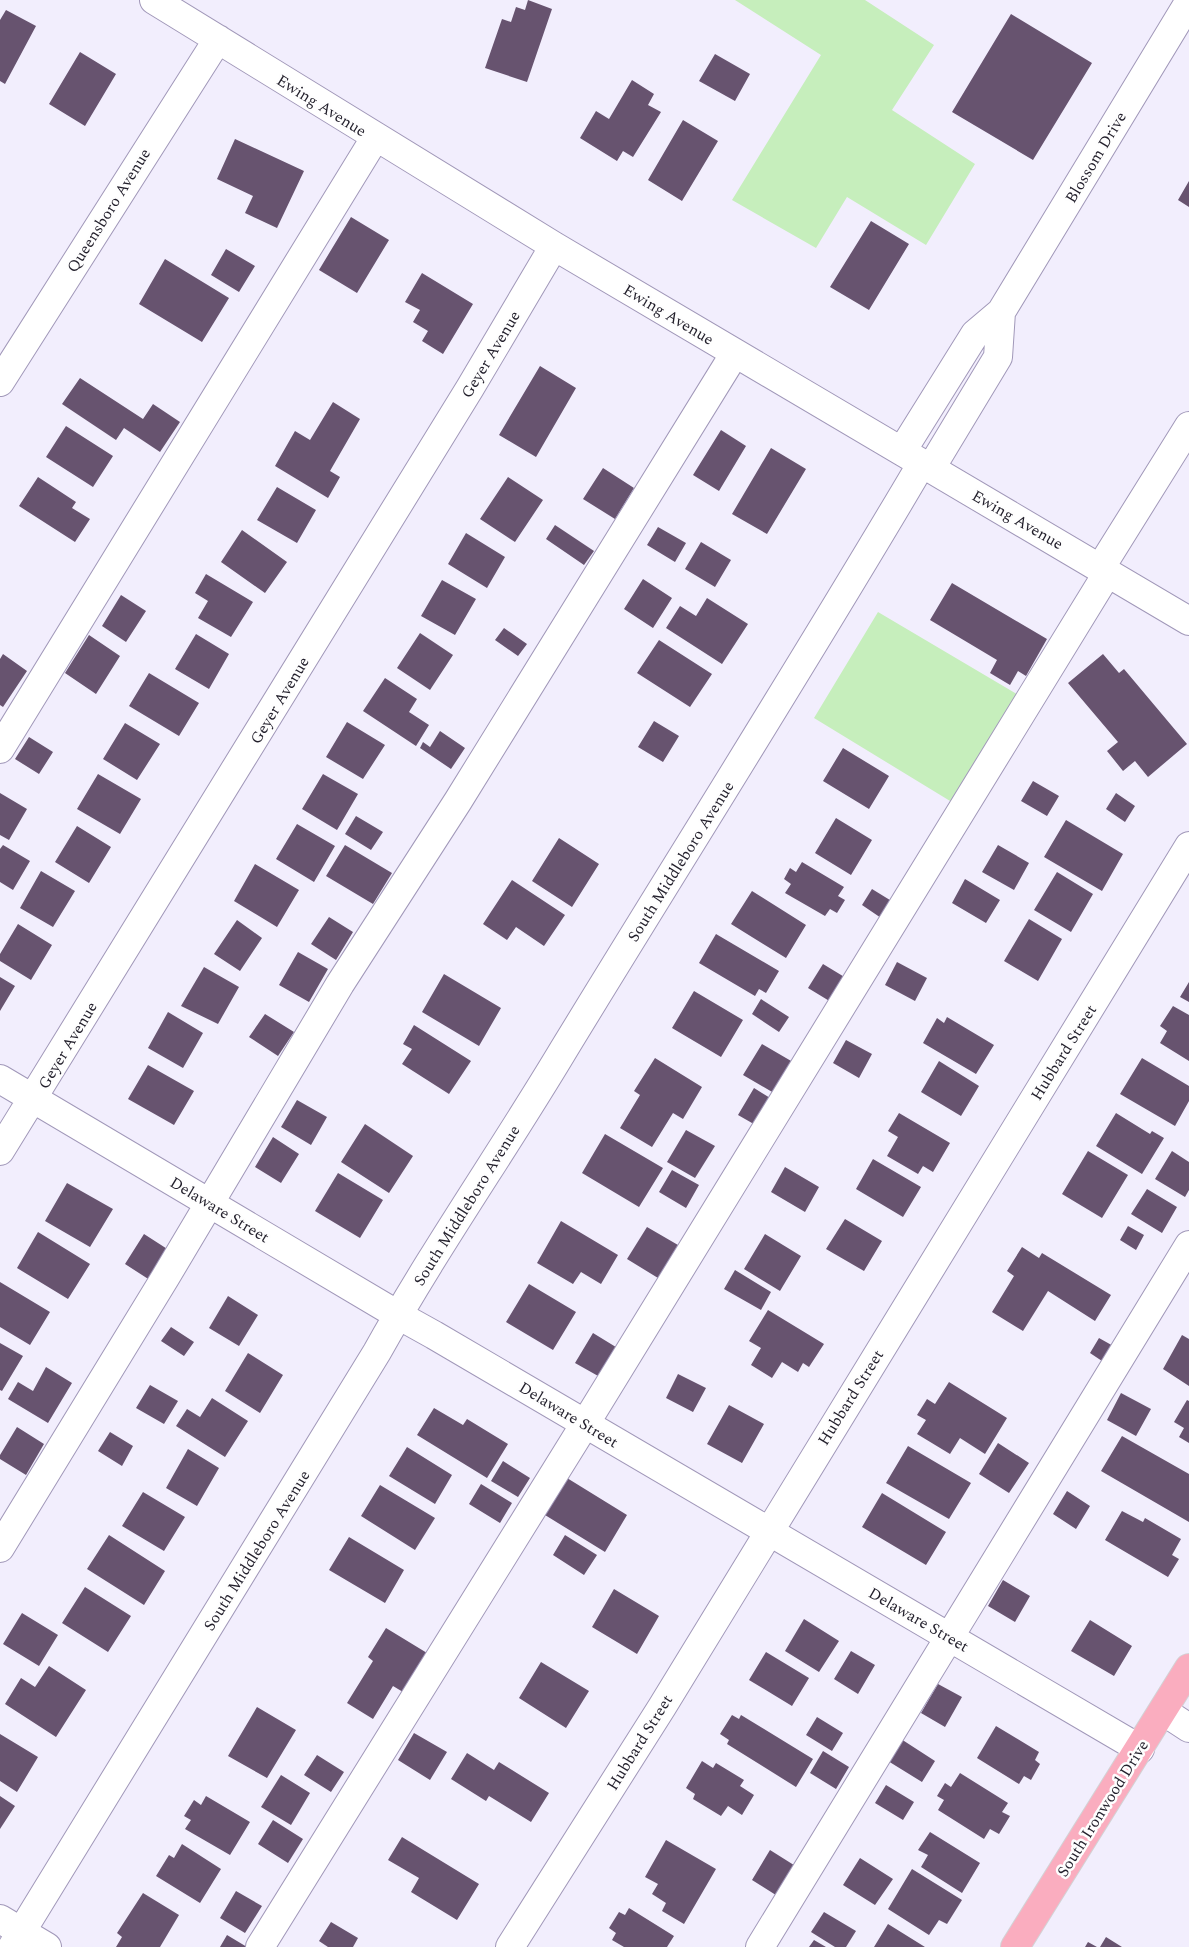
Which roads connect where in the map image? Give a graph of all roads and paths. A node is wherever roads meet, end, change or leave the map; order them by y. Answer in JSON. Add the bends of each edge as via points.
{"nodes":[{"id":1,"x":154,"y":0,"type":"edge"},
{"id":2,"x":1189,"y":2,"type":"edge"},
{"id":3,"x":218,"y":39,"type":"junction"},
{"id":4,"x":375,"y":138,"type":"junction"},
{"id":5,"x":554,"y":246,"type":"junction"},
{"id":6,"x":735,"y":353,"type":"junction"},
{"id":7,"x":0,"y":382,"type":"edge"},
{"id":8,"x":1189,"y":426,"type":"edge"},
{"id":9,"x":918,"y":461,"type":"junction"},
{"id":10,"x":1104,"y":570,"type":"junction"},
{"id":11,"x":1189,"y":621,"type":"edge"},
{"id":12,"x":0,"y":749,"type":"edge"},
{"id":13,"x":1189,"y":846,"type":"edge"},
{"id":14,"x":0,"y":1079,"type":"edge"},
{"id":15,"x":34,"y":1098,"type":"junction"},
{"id":16,"x":0,"y":1151,"type":"edge"},
{"id":17,"x":210,"y":1202,"type":"junction"},
{"id":18,"x":1189,"y":1245,"type":"edge"},
{"id":19,"x":398,"y":1316,"type":"junction"},
{"id":20,"x":585,"y":1424,"type":"junction"},
{"id":21,"x":768,"y":1531,"type":"junction"},
{"id":22,"x":0,"y":1548,"type":"edge"},
{"id":23,"x":949,"y":1637,"type":"junction"},
{"id":24,"x":1189,"y":1668,"type":"edge"},
{"id":25,"x":1163,"y":1711,"type":"junction"},
{"id":26,"x":1189,"y":1728,"type":"edge"},
{"id":27,"x":1140,"y":1749,"type":"junction"},
{"id":28,"x":11,"y":1932,"type":"edge"},
{"id":29,"x":47,"y":1947,"type":"edge"},
{"id":30,"x":260,"y":1947,"type":"edge"},
{"id":31,"x":510,"y":1947,"type":"edge"},
{"id":32,"x":760,"y":1947,"type":"edge"},
{"id":33,"x":1015,"y":1947,"type":"edge"}],
"edges":[{"from":1,"to":3,"type":"street","name":"Ewing Avenue"},
{"from":2,"to":9,"type":"street","name":"Blossom Drive","via":[[1001,312],[975,334]]},
{"from":3,"to":4,"type":"street","name":"Ewing Avenue"},
{"from":3,"to":7,"type":"street","name":"Queensboro Avenue"},
{"from":4,"to":5,"type":"street","name":"Ewing Avenue"},
{"from":4,"to":12,"type":"street"},
{"from":5,"to":6,"type":"street","name":"Ewing Avenue"},
{"from":5,"to":15,"type":"street","name":"Geyer Avenue"},
{"from":6,"to":9,"type":"street","name":"Ewing Avenue"},
{"from":6,"to":17,"type":"street","via":[[458,801],[340,984]]},
{"from":8,"to":10,"type":"street"},
{"from":9,"to":10,"type":"street","name":"Ewing Avenue"},
{"from":9,"to":19,"type":"street","name":"South Middleboro Avenue","via":[[830,619]]},
{"from":10,"to":11,"type":"street","name":"Ewing Avenue"},
{"from":10,"to":20,"type":"street"},
{"from":13,"to":21,"type":"street","name":"Hubbard Street"},
{"from":14,"to":15,"type":"street","name":"Delaware Street"},
{"from":15,"to":16,"type":"street","name":"Geyer Avenue"},
{"from":15,"to":17,"type":"street","name":"Delaware Street"},
{"from":17,"to":19,"type":"street","name":"Delaware Street"},
{"from":17,"to":22,"type":"street"},
{"from":18,"to":23,"type":"street"},
{"from":19,"to":20,"type":"street","name":"Delaware Street"},
{"from":19,"to":28,"type":"street","name":"South Middleboro Avenue"},
{"from":20,"to":21,"type":"street","name":"Delaware Street"},
{"from":20,"to":30,"type":"street"},
{"from":21,"to":23,"type":"street","name":"Delaware Street"},
{"from":21,"to":31,"type":"street","name":"Hubbard Street","via":[[662,1707]]},
{"from":23,"to":27,"type":"street","name":"Delaware Street"},
{"from":23,"to":32,"type":"street"},
{"from":24,"to":25,"type":"main road","name":"South Ironwood Drive"},
{"from":25,"to":26,"type":"street"},
{"from":25,"to":27,"type":"main road","name":"South Ironwood Drive"},
{"from":27,"to":33,"type":"main road","name":"South Ironwood Drive"},
{"from":28,"to":29,"type":"street"}]}
